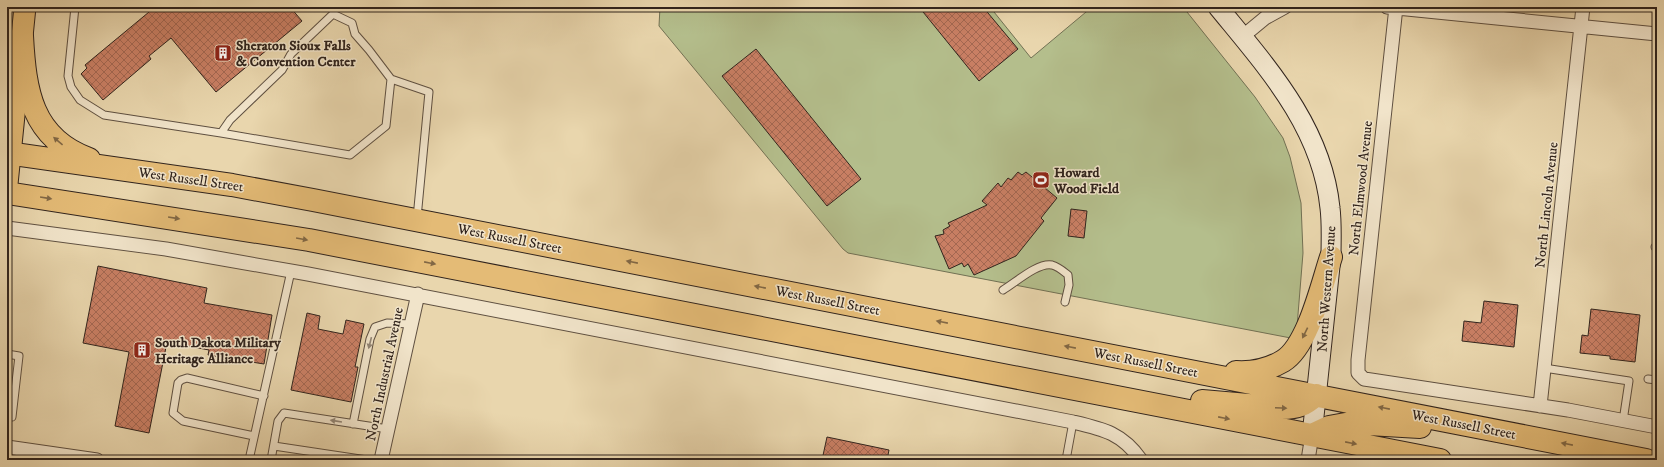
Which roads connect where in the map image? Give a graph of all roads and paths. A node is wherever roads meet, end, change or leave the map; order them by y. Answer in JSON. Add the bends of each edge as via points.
{"nodes":[{"id":1,"x":25,"y":7,"type":"edge"},
{"id":2,"x":75,"y":7,"type":"edge"},
{"id":3,"x":1218,"y":7,"type":"edge"},
{"id":4,"x":1285,"y":7,"type":"edge"},
{"id":5,"x":1393,"y":7,"type":"edge"},
{"id":6,"x":1583,"y":7,"type":"edge"},
{"id":7,"x":1581,"y":26,"type":"junction"},
{"id":8,"x":1657,"y":34,"type":"edge"},
{"id":9,"x":22,"y":36,"type":"junction"},
{"id":10,"x":1242,"y":36,"type":"junction"},
{"id":11,"x":391,"y":79,"type":"junction"},
{"id":12,"x":221,"y":133,"type":"junction"},
{"id":13,"x":8,"y":153,"type":"edge"},
{"id":14,"x":119,"y":169,"type":"junction"},
{"id":15,"x":7,"y":184,"type":"edge"},
{"id":16,"x":7,"y":192,"type":"edge"},
{"id":17,"x":417,"y":220,"type":"junction"},
{"id":18,"x":7,"y":228,"type":"edge"},
{"id":19,"x":1331,"y":257,"type":"junction"},
{"id":20,"x":291,"y":271,"type":"junction"},
{"id":21,"x":1003,"y":290,"type":"dead end"},
{"id":22,"x":418,"y":294,"type":"junction"},
{"id":23,"x":1066,"y":302,"type":"dead end"},
{"id":24,"x":411,"y":324,"type":"junction"},
{"id":25,"x":7,"y":354,"type":"edge"},
{"id":26,"x":1163,"y":365,"type":"junction"},
{"id":27,"x":1544,"y":368,"type":"junction"},
{"id":28,"x":1358,"y":373,"type":"joint"},
{"id":29,"x":1648,"y":379,"type":"dead end"},
{"id":30,"x":1657,"y":380,"type":"edge"},
{"id":31,"x":1103,"y":394,"type":"junction"},
{"id":32,"x":1316,"y":395,"type":"junction"},
{"id":33,"x":264,"y":396,"type":"junction"},
{"id":34,"x":1540,"y":406,"type":"junction"},
{"id":35,"x":7,"y":416,"type":"edge"},
{"id":36,"x":1622,"y":421,"type":"junction"},
{"id":37,"x":1073,"y":422,"type":"junction"},
{"id":38,"x":353,"y":424,"type":"junction"},
{"id":39,"x":1657,"y":427,"type":"edge"},
{"id":40,"x":388,"y":430,"type":"junction"},
{"id":41,"x":1497,"y":431,"type":"junction"},
{"id":42,"x":1312,"y":435,"type":"junction"},
{"id":43,"x":254,"y":436,"type":"junction"},
{"id":44,"x":274,"y":446,"type":"junction"},
{"id":45,"x":7,"y":447,"type":"edge"},
{"id":46,"x":98,"y":460,"type":"edge"},
{"id":47,"x":249,"y":460,"type":"edge"},
{"id":48,"x":272,"y":460,"type":"edge"},
{"id":49,"x":367,"y":460,"type":"edge"},
{"id":50,"x":381,"y":460,"type":"edge"},
{"id":51,"x":1066,"y":460,"type":"edge"},
{"id":52,"x":1141,"y":460,"type":"edge"},
{"id":53,"x":1308,"y":460,"type":"edge"},
{"id":54,"x":1440,"y":460,"type":"edge"},
{"id":55,"x":1646,"y":460,"type":"edge"}],
"edges":[{"from":1,"to":9,"type":"main road"},
{"from":2,"to":12,"type":"lane","via":[[68,76],[71,87],[80,100],[104,115]]},
{"from":3,"to":10,"type":"street","name":"North Western Avenue"},
{"from":4,"to":10,"type":"street","via":[[1265,18]]},
{"from":5,"to":7,"type":"street"},
{"from":5,"to":28,"type":"street","name":"North Elmwood Avenue"},
{"from":6,"to":7,"type":"street","name":"North Lincoln Avenue"},
{"from":7,"to":8,"type":"street"},
{"from":7,"to":27,"type":"street","name":"North Lincoln Avenue"},
{"from":9,"to":13,"type":"main road"},
{"from":14,"to":9,"type":"highway","one_way":true,"via":[[69,150],[43,126],[29,94]]},
{"from":10,"to":19,"type":"street","name":"North Western Avenue","via":[[1292,102],[1313,142],[1330,207]]},
{"from":11,"to":12,"type":"lane","via":[[386,126],[350,155]]},
{"from":11,"to":12,"type":"lane","via":[[355,34],[352,23],[333,14],[290,54],[282,70],[230,120]]},
{"from":11,"to":17,"type":"lane","via":[[429,92]]},
{"from":13,"to":14,"type":"highway","name":"West Russell Street"},
{"from":13,"to":15,"type":"main road"},
{"from":14,"to":17,"type":"highway","name":"West Russell Street","via":[[232,185]]},
{"from":16,"to":31,"type":"highway","one_way":true,"via":[[309,240]]},
{"from":26,"to":17,"type":"highway","name":"West Russell Street","one_way":true},
{"from":18,"to":20,"type":"street","via":[[166,249]]},
{"from":19,"to":26,"type":"highway","one_way":true,"via":[[1304,336],[1284,361],[1260,371],[1247,373]]},
{"from":19,"to":32,"type":"street","name":"North Western Avenue"},
{"from":20,"to":22,"type":"street"},
{"from":20,"to":33,"type":"lane"},
{"from":21,"to":23,"type":"lane","via":[[1039,266],[1051,264],[1068,275]]},
{"from":22,"to":24,"type":"street","name":"North Industrial Avenue"},
{"from":22,"to":37,"type":"street"},
{"from":24,"to":38,"type":"lane","one_way":true,"via":[[387,323],[375,327],[370,338]]},
{"from":24,"to":40,"type":"street","name":"North Industrial Avenue"},
{"from":25,"to":35,"type":"lane","via":[[19,356],[12,417]]},
{"from":26,"to":32,"type":"highway","name":"West Russell Street"},
{"from":27,"to":34,"type":"street","name":"North Lincoln Avenue"},
{"from":27,"to":36,"type":"lane","via":[[1629,381]]},
{"from":28,"to":34,"type":"street","name":"West Russell Street","via":[[1371,380]]},
{"from":29,"to":30,"type":"lane"},
{"from":31,"to":32,"type":"highway","one_way":true,"via":[[1282,408],[1304,405]]},
{"from":31,"to":42,"type":"highway","one_way":true},
{"from":41,"to":32,"type":"highway","name":"West Russell Street","one_way":true},
{"from":32,"to":42,"type":"street","name":"North Western Avenue"},
{"from":33,"to":43,"type":"lane"},
{"from":33,"to":43,"type":"lane","via":[[187,378],[178,383],[172,413],[177,418],[183,422]]},
{"from":34,"to":36,"type":"street","name":"West Russell Street"},
{"from":36,"to":39,"type":"street","name":"West Russell Street"},
{"from":37,"to":51,"type":"lane"},
{"from":37,"to":52,"type":"street","via":[[1107,431],[1123,439]]},
{"from":38,"to":40,"type":"lane"},
{"from":38,"to":44,"type":"lane","one_way":true,"via":[[284,414],[278,421]]},
{"from":40,"to":50,"type":"street","name":"North Industrial Avenue"},
{"from":41,"to":42,"type":"highway","via":[[1351,423],[1329,427]]},
{"from":55,"to":41,"type":"highway","name":"West Russell Street","one_way":true},
{"from":42,"to":53,"type":"street"},
{"from":42,"to":54,"type":"highway","one_way":true},
{"from":43,"to":47,"type":"lane"},
{"from":44,"to":48,"type":"lane"},
{"from":44,"to":49,"type":"lane"},
{"from":45,"to":46,"type":"street"}]}
